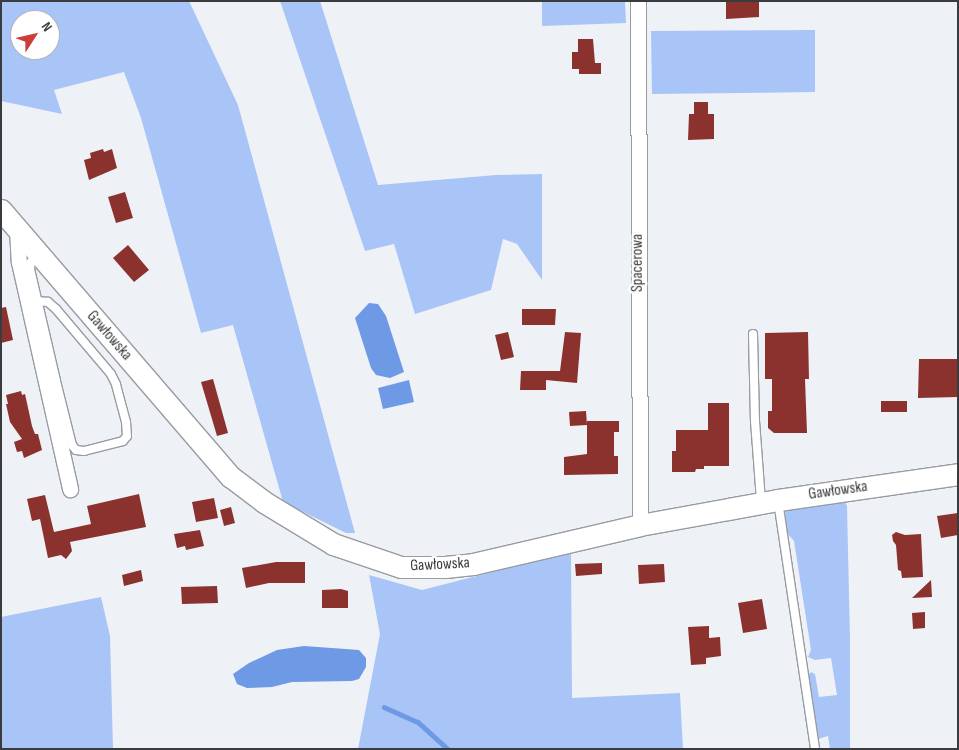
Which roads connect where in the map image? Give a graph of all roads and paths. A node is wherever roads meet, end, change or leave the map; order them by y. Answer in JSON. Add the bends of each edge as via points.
{"nodes":[{"id":1,"x":638,"y":1,"type":"edge"},
{"id":2,"x":1,"y":210,"type":"edge"},
{"id":3,"x":17,"y":228,"type":"junction"},
{"id":4,"x":38,"y":253,"type":"junction"},
{"id":5,"x":37,"y":301,"type":"junction"},
{"id":6,"x":753,"y":334,"type":"dead end"},
{"id":7,"x":958,"y":474,"type":"edge"},
{"id":8,"x":70,"y":489,"type":"dead end"},
{"id":9,"x":770,"y":501,"type":"junction"},
{"id":10,"x":640,"y":525,"type":"junction"},
{"id":11,"x":815,"y":749,"type":"edge"}],
"edges":[{"from":1,"to":10,"type":"street","name":"Spacerowa"},
{"from":2,"to":3,"type":"street","name":"Gawłowska"},
{"from":3,"to":4,"type":"street","name":"Gawłowska"},
{"from":3,"to":8,"type":"street","via":[[19,262]]},
{"from":4,"to":5,"type":"lane","via":[[30,269]]},
{"from":4,"to":10,"type":"street","name":"Gawłowska","via":[[231,477],[264,502],[333,544],[401,566],[445,567],[481,562]]},
{"from":5,"to":5,"type":"lane","via":[[72,445],[76,450],[84,451],[123,441],[126,422],[111,374],[56,309],[48,302]]},
{"from":6,"to":9,"type":"lane","via":[[755,421]]},
{"from":7,"to":9,"type":"street","name":"Gawłowska"},
{"from":9,"to":10,"type":"street","name":"Gawłowska"},
{"from":9,"to":11,"type":"lane"}]}
